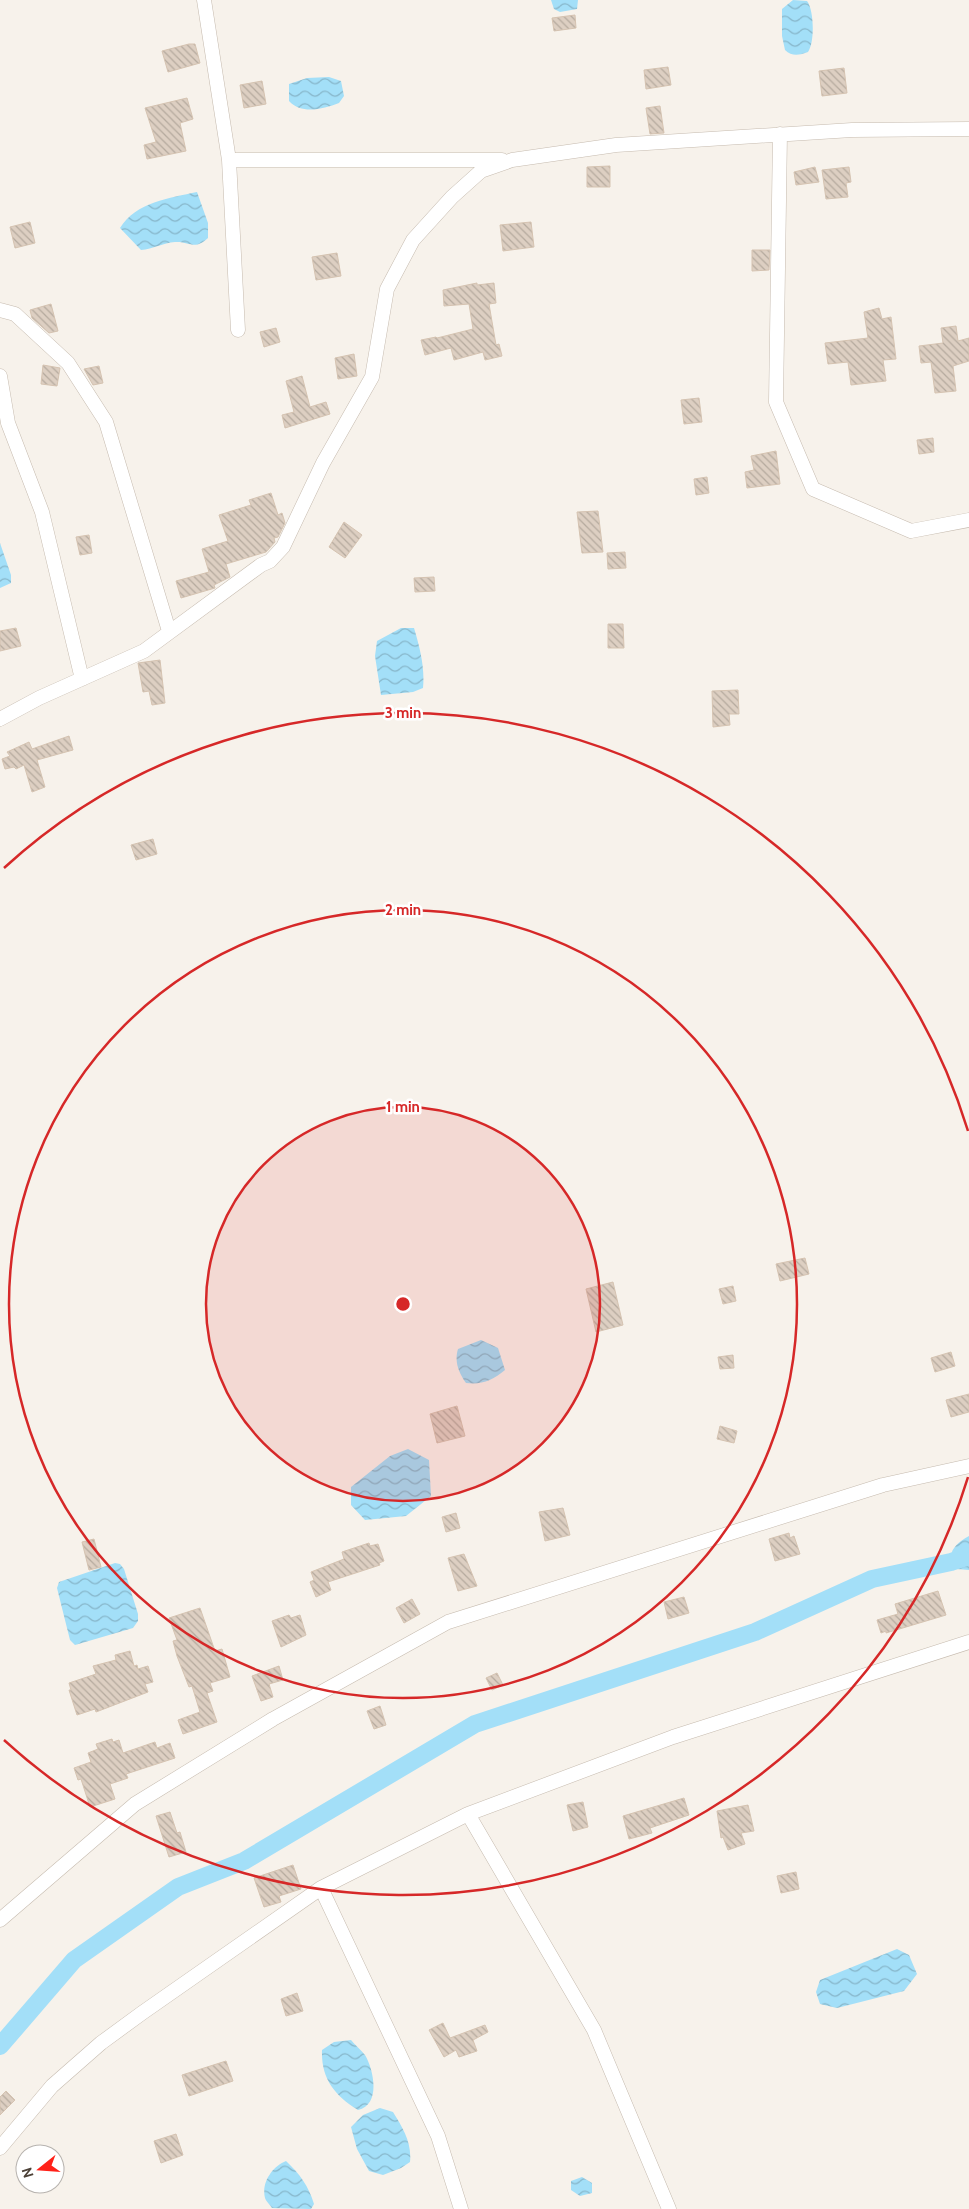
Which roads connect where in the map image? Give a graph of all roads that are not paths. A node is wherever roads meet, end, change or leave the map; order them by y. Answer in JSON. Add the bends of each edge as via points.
{"nodes":[{"id":1,"x":204,"y":0,"type":"edge"},
{"id":2,"x":969,"y":129,"type":"edge"},
{"id":3,"x":780,"y":134,"type":"junction"},
{"id":4,"x":229,"y":160,"type":"junction"},
{"id":5,"x":512,"y":160,"type":"junction"},
{"id":6,"x":0,"y":310,"type":"edge"},
{"id":7,"x":238,"y":330,"type":"dead end"},
{"id":8,"x":0,"y":376,"type":"edge"},
{"id":9,"x":969,"y":520,"type":"edge"},
{"id":10,"x":169,"y":631,"type":"junction"},
{"id":11,"x":82,"y":678,"type":"junction"},
{"id":12,"x":0,"y":719,"type":"edge"},
{"id":13,"x":969,"y":1466,"type":"edge"},
{"id":14,"x":969,"y":1642,"type":"edge"},
{"id":15,"x":468,"y":1814,"type":"junction"},
{"id":16,"x":321,"y":1888,"type":"junction"},
{"id":17,"x":0,"y":1920,"type":"edge"},
{"id":18,"x":0,"y":2148,"type":"edge"},
{"id":19,"x":461,"y":2209,"type":"edge"},
{"id":20,"x":669,"y":2209,"type":"edge"}],
"edges":[{"from":1,"to":4,"type":"street"},
{"from":2,"to":3,"type":"street"},
{"from":3,"to":5,"type":"street","via":[[616,145]]},
{"from":3,"to":9,"type":"street","via":[[776,402],[813,489],[912,531]]},
{"from":4,"to":5,"type":"street"},
{"from":4,"to":7,"type":"street"},
{"from":5,"to":10,"type":"street","via":[[481,171],[412,240],[387,289],[372,377],[323,463],[283,547],[270,561]]},
{"from":6,"to":10,"type":"street","via":[[15,314],[68,363],[106,422]]},
{"from":8,"to":11,"type":"street","via":[[8,423],[42,512]]},
{"from":10,"to":11,"type":"street","via":[[144,651]]},
{"from":11,"to":12,"type":"street"},
{"from":13,"to":17,"type":"street","via":[[883,1485],[448,1622],[273,1719],[135,1804]]},
{"from":14,"to":15,"type":"street","via":[[673,1737]]},
{"from":15,"to":16,"type":"street"},
{"from":15,"to":20,"type":"street","via":[[594,2030]]},
{"from":16,"to":18,"type":"street","via":[[101,2043],[52,2086]]},
{"from":16,"to":19,"type":"street","via":[[438,2136]]}]}
